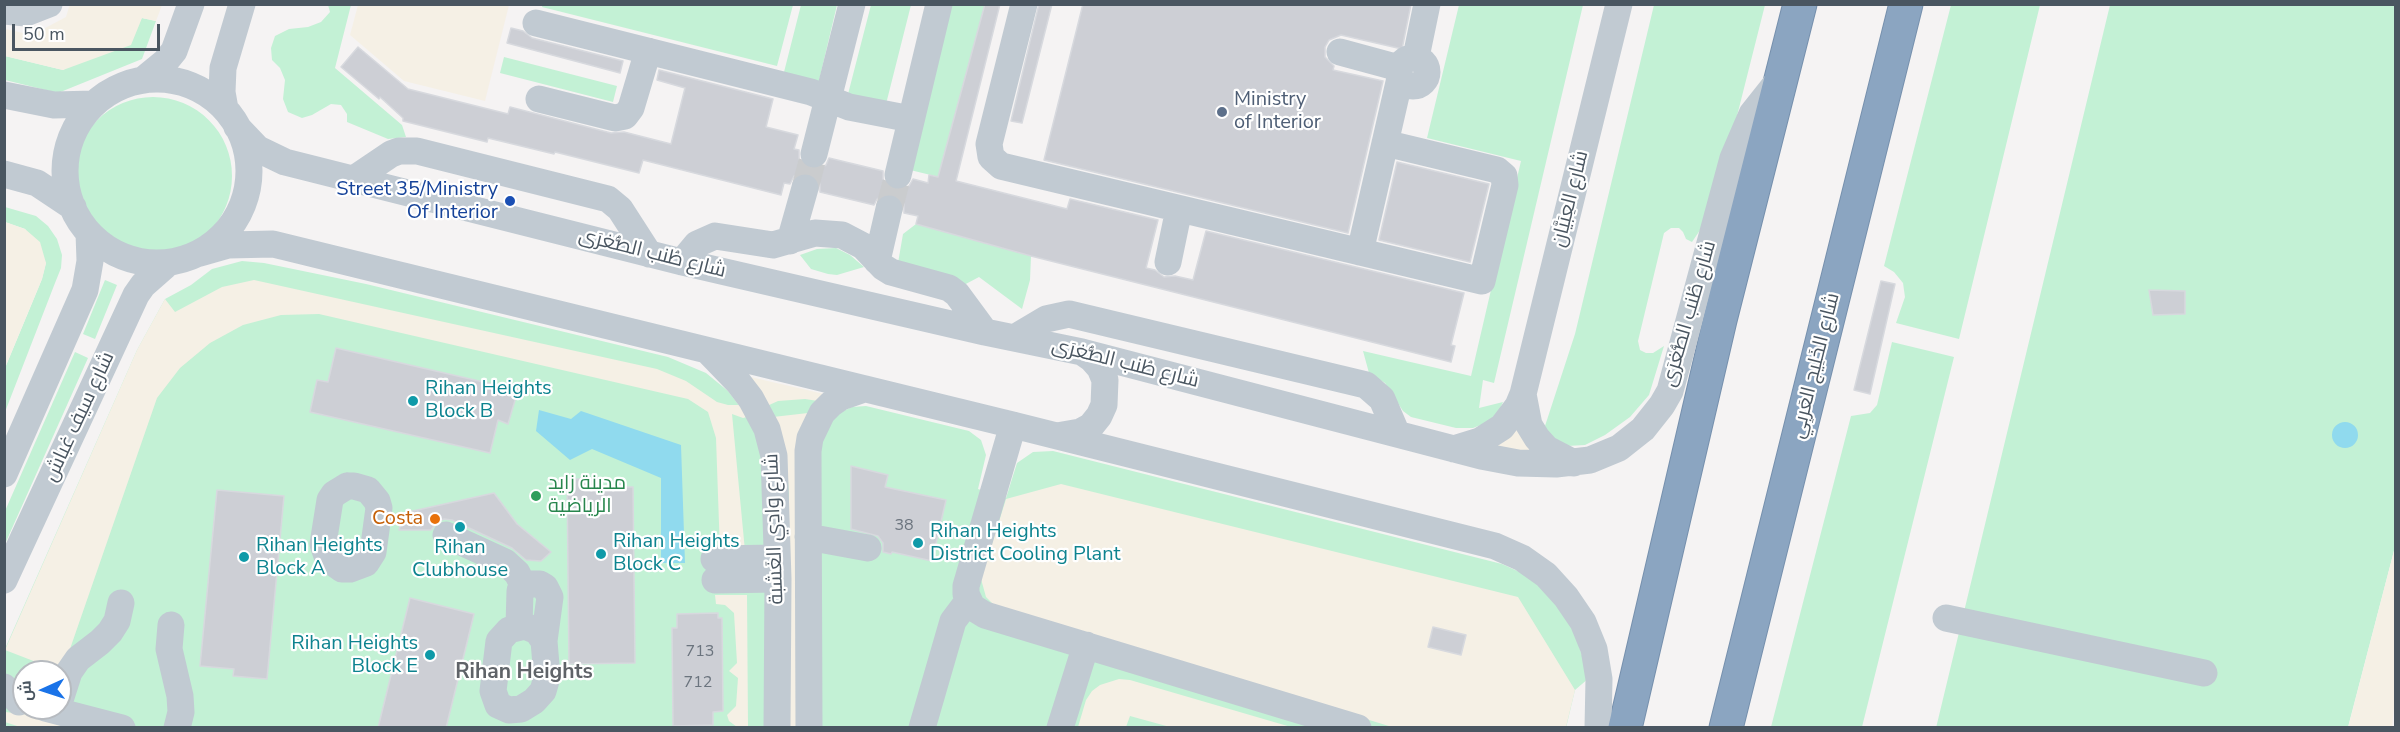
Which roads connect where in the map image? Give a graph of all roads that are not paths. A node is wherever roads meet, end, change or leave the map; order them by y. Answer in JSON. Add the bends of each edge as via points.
{"nodes":[{"id":1,"x":49,"y":4,"type":"edge"},
{"id":2,"x":191,"y":4,"type":"edge"},
{"id":3,"x":242,"y":4,"type":"edge"},
{"id":4,"x":852,"y":4,"type":"edge"},
{"id":5,"x":939,"y":4,"type":"edge"},
{"id":6,"x":1024,"y":4,"type":"edge"},
{"id":7,"x":1427,"y":4,"type":"edge"},
{"id":8,"x":1619,"y":4,"type":"edge"},
{"id":9,"x":1800,"y":4,"type":"edge"},
{"id":10,"x":1906,"y":4,"type":"edge"},
{"id":11,"x":4,"y":11,"type":"edge"},
{"id":12,"x":536,"y":23,"type":"dead end"},
{"id":13,"x":648,"y":51,"type":"junction"},
{"id":14,"x":1340,"y":52,"type":"dead end"},
{"id":15,"x":1405,"y":68,"type":"junction"},
{"id":16,"x":1782,"y":77,"type":"junction"},
{"id":17,"x":143,"y":80,"type":"junction"},
{"id":18,"x":4,"y":95,"type":"edge"},
{"id":19,"x":540,"y":99,"type":"dead end"},
{"id":20,"x":828,"y":100,"type":"junction"},
{"id":21,"x":94,"y":104,"type":"junction"},
{"id":22,"x":231,"y":118,"type":"junction"},
{"id":23,"x":911,"y":119,"type":"junction"},
{"id":24,"x":1385,"y":143,"type":"junction"},
{"id":25,"x":814,"y":154,"type":"tunnel mouth"},
{"id":26,"x":4,"y":174,"type":"edge"},
{"id":27,"x":898,"y":175,"type":"tunnel mouth"},
{"id":28,"x":354,"y":179,"type":"junction"},
{"id":29,"x":805,"y":188,"type":"tunnel mouth"},
{"id":30,"x":73,"y":207,"type":"junction"},
{"id":31,"x":889,"y":209,"type":"tunnel mouth"},
{"id":32,"x":1179,"y":209,"type":"junction"},
{"id":33,"x":89,"y":233,"type":"junction"},
{"id":34,"x":790,"y":241,"type":"junction"},
{"id":35,"x":1360,"y":252,"type":"junction"},
{"id":36,"x":200,"y":253,"type":"junction"},
{"id":37,"x":649,"y":254,"type":"junction"},
{"id":38,"x":877,"y":261,"type":"junction"},
{"id":39,"x":682,"y":262,"type":"junction"},
{"id":40,"x":1167,"y":262,"type":"dead end"},
{"id":41,"x":168,"y":263,"type":"junction"},
{"id":42,"x":986,"y":332,"type":"junction"},
{"id":43,"x":1014,"y":338,"type":"junction"},
{"id":44,"x":709,"y":352,"type":"junction"},
{"id":45,"x":1082,"y":352,"type":"junction"},
{"id":46,"x":864,"y":389,"type":"junction"},
{"id":47,"x":1523,"y":394,"type":"junction"},
{"id":48,"x":1013,"y":425,"type":"junction"},
{"id":49,"x":1397,"y":434,"type":"junction"},
{"id":50,"x":1056,"y":436,"type":"junction"},
{"id":51,"x":1454,"y":449,"type":"junction"},
{"id":52,"x":1575,"y":463,"type":"junction"},
{"id":53,"x":4,"y":474,"type":"edge"},
{"id":54,"x":446,"y":535,"type":"dead end"},
{"id":55,"x":808,"y":537,"type":"junction"},
{"id":56,"x":868,"y":548,"type":"dead end"},
{"id":57,"x":778,"y":568,"type":"junction"},
{"id":58,"x":714,"y":570,"type":"dead end"},
{"id":59,"x":4,"y":580,"type":"edge"},
{"id":60,"x":524,"y":587,"type":"junction"},
{"id":61,"x":968,"y":601,"type":"junction"},
{"id":62,"x":121,"y":603,"type":"dead end"},
{"id":63,"x":1946,"y":618,"type":"dead end"},
{"id":64,"x":171,"y":625,"type":"dead end"},
{"id":65,"x":512,"y":630,"type":"junction"},
{"id":66,"x":544,"y":641,"type":"junction"},
{"id":67,"x":1086,"y":645,"type":"junction"},
{"id":68,"x":72,"y":667,"type":"edge"},
{"id":69,"x":2204,"y":673,"type":"dead end"},
{"id":70,"x":72,"y":714,"type":"edge"},
{"id":71,"x":122,"y":728,"type":"edge"},
{"id":72,"x":177,"y":728,"type":"edge"},
{"id":73,"x":777,"y":728,"type":"edge"},
{"id":74,"x":808,"y":728,"type":"edge"},
{"id":75,"x":922,"y":728,"type":"edge"},
{"id":76,"x":1060,"y":728,"type":"edge"},
{"id":77,"x":1358,"y":728,"type":"edge"},
{"id":78,"x":1598,"y":728,"type":"edge"},
{"id":79,"x":1625,"y":728,"type":"edge"},
{"id":80,"x":1726,"y":728,"type":"edge"}],
"edges":[{"from":1,"to":11,"type":"street","via":[[26,13]]},
{"from":2,"to":17,"type":"street","via":[[174,51]]},
{"from":3,"to":22,"type":"street","via":[[223,68],[222,92]]},
{"from":4,"to":20,"type":"street"},
{"from":5,"to":23,"type":"street"},
{"from":6,"to":32,"type":"street","via":[[989,144],[991,157],[1000,166]]},
{"from":7,"to":15,"type":"street"},
{"from":8,"to":47,"type":"street","name":"شارع العِبَيَّان"},
{"from":9,"to":16,"type":"highway"},
{"from":10,"to":80,"type":"highway","name":"شارع الخَلِيج العَربِي"},
{"from":12,"to":13,"type":"street"},
{"from":13,"to":19,"type":"street","via":[[625,116],[615,118]]},
{"from":13,"to":20,"type":"street","via":[[811,92]]},
{"from":14,"to":15,"type":"street"},
{"from":15,"to":24,"type":"street"},
{"from":16,"to":52,"type":"street","name":"شارع طُنب الصُّغرَى","via":[[1752,114],[1733,158],[1670,391],[1653,418],[1631,440],[1605,455]]},
{"from":16,"to":79,"type":"highway"},
{"from":17,"to":21,"type":"street","via":[[117,88]]},
{"from":17,"to":22,"type":"street","via":[[187,85],[214,99]]},
{"from":18,"to":21,"type":"street","via":[[54,105]]},
{"from":20,"to":23,"type":"street"},
{"from":20,"to":25,"type":"street"},
{"from":21,"to":30,"type":"street","via":[[75,129],[66,160],[66,184]]},
{"from":22,"to":28,"type":"street","name":"شارع طُنب الصُّغرَى","via":[[258,149],[271,157]]},
{"from":22,"to":36,"type":"street","via":[[248,158],[247,190],[225,233]]},
{"from":23,"to":27,"type":"street"},
{"from":24,"to":35,"type":"street"},
{"from":24,"to":35,"type":"street","via":[[1501,172],[1505,185],[1482,281]]},
{"from":26,"to":30,"type":"street","via":[[37,183]]},
{"from":28,"to":37,"type":"street","name":"شارع طُنب الصُّغرَى"},
{"from":28,"to":37,"type":"street","via":[[391,154],[408,150],[552,184],[614,203]]},
{"from":29,"to":34,"type":"street"},
{"from":30,"to":33,"type":"street"},
{"from":31,"to":38,"type":"street"},
{"from":32,"to":35,"type":"street"},
{"from":32,"to":40,"type":"street"},
{"from":33,"to":41,"type":"street","via":[[125,257]]},
{"from":33,"to":53,"type":"street","via":[[85,290]]},
{"from":34,"to":38,"type":"street","via":[[815,233],[842,235],[863,246]]},
{"from":34,"to":39,"type":"street","via":[[773,245],[714,236],[697,244]]},
{"from":36,"to":41,"type":"street"},
{"from":36,"to":44,"type":"street","via":[[228,245],[273,244]]},
{"from":37,"to":39,"type":"street","name":"شارع طُنب الصُّغرَى"},
{"from":38,"to":42,"type":"street","via":[[891,272],[949,288]]},
{"from":39,"to":42,"type":"street","name":"شارع طُنب الصُّغرَى"},
{"from":41,"to":59,"type":"street","name":"شارع سيف غباش","via":[[136,295]]},
{"from":42,"to":43,"type":"street","name":"شارع طُنب الصُّغرَى"},
{"from":43,"to":45,"type":"street","name":"شارع طُنب الصُّغرَى"},
{"from":43,"to":49,"type":"street","via":[[1046,319],[1069,314],[1366,385],[1382,399]]},
{"from":44,"to":46,"type":"street"},
{"from":44,"to":57,"type":"street","name":"شارع وادِي الغَشبة","via":[[751,399],[767,429],[776,469]]},
{"from":45,"to":49,"type":"street","name":"شارع طُنب الصُّغرَى"},
{"from":45,"to":50,"type":"street","via":[[1102,374],[1104,405],[1091,426]]},
{"from":46,"to":48,"type":"street"},
{"from":46,"to":55,"type":"street","name":"شارع وادِي الغَشبة","via":[[831,404],[810,438]]},
{"from":47,"to":51,"type":"street","name":"شارع العِبَيَّان","via":[[1502,427],[1480,441]]},
{"from":47,"to":52,"type":"street","name":"شارع العِبَيَّان","via":[[1529,424],[1537,438],[1560,458]]},
{"from":48,"to":50,"type":"street"},
{"from":48,"to":61,"type":"street","via":[[966,586]]},
{"from":49,"to":51,"type":"street","name":"شارع طُنب الصُّغرَى"},
{"from":50,"to":78,"type":"street","via":[[1495,546],[1522,558],[1546,575],[1583,621],[1594,649],[1599,679]]},
{"from":51,"to":52,"type":"street","name":"شارع طُنب الصُّغرَى","via":[[1518,463]]},
{"from":54,"to":60,"type":"street","via":[[506,562]]},
{"from":55,"to":56,"type":"street"},
{"from":55,"to":74,"type":"street","name":"شارع وادِي الغَشبة"},
{"from":57,"to":58,"type":"street"},
{"from":57,"to":73,"type":"street","name":"شارع وادِي الغَشبة"},
{"from":60,"to":65,"type":"street"},
{"from":60,"to":66,"type":"street","via":[[535,583],[545,587],[550,597]]},
{"from":61,"to":67,"type":"street","via":[[985,615]]},
{"from":61,"to":75,"type":"street","via":[[953,621]]},
{"from":62,"to":68,"type":"street","via":[[110,632]]},
{"from":63,"to":69,"type":"street"},
{"from":64,"to":72,"type":"street","via":[[169,649],[181,712]]},
{"from":65,"to":66,"type":"street","via":[[537,631]]},
{"from":65,"to":66,"type":"street","via":[[499,641],[493,691],[503,708],[515,711],[539,696],[547,677]]},
{"from":67,"to":76,"type":"street"},
{"from":67,"to":77,"type":"street"},
{"from":70,"to":71,"type":"street"}]}
